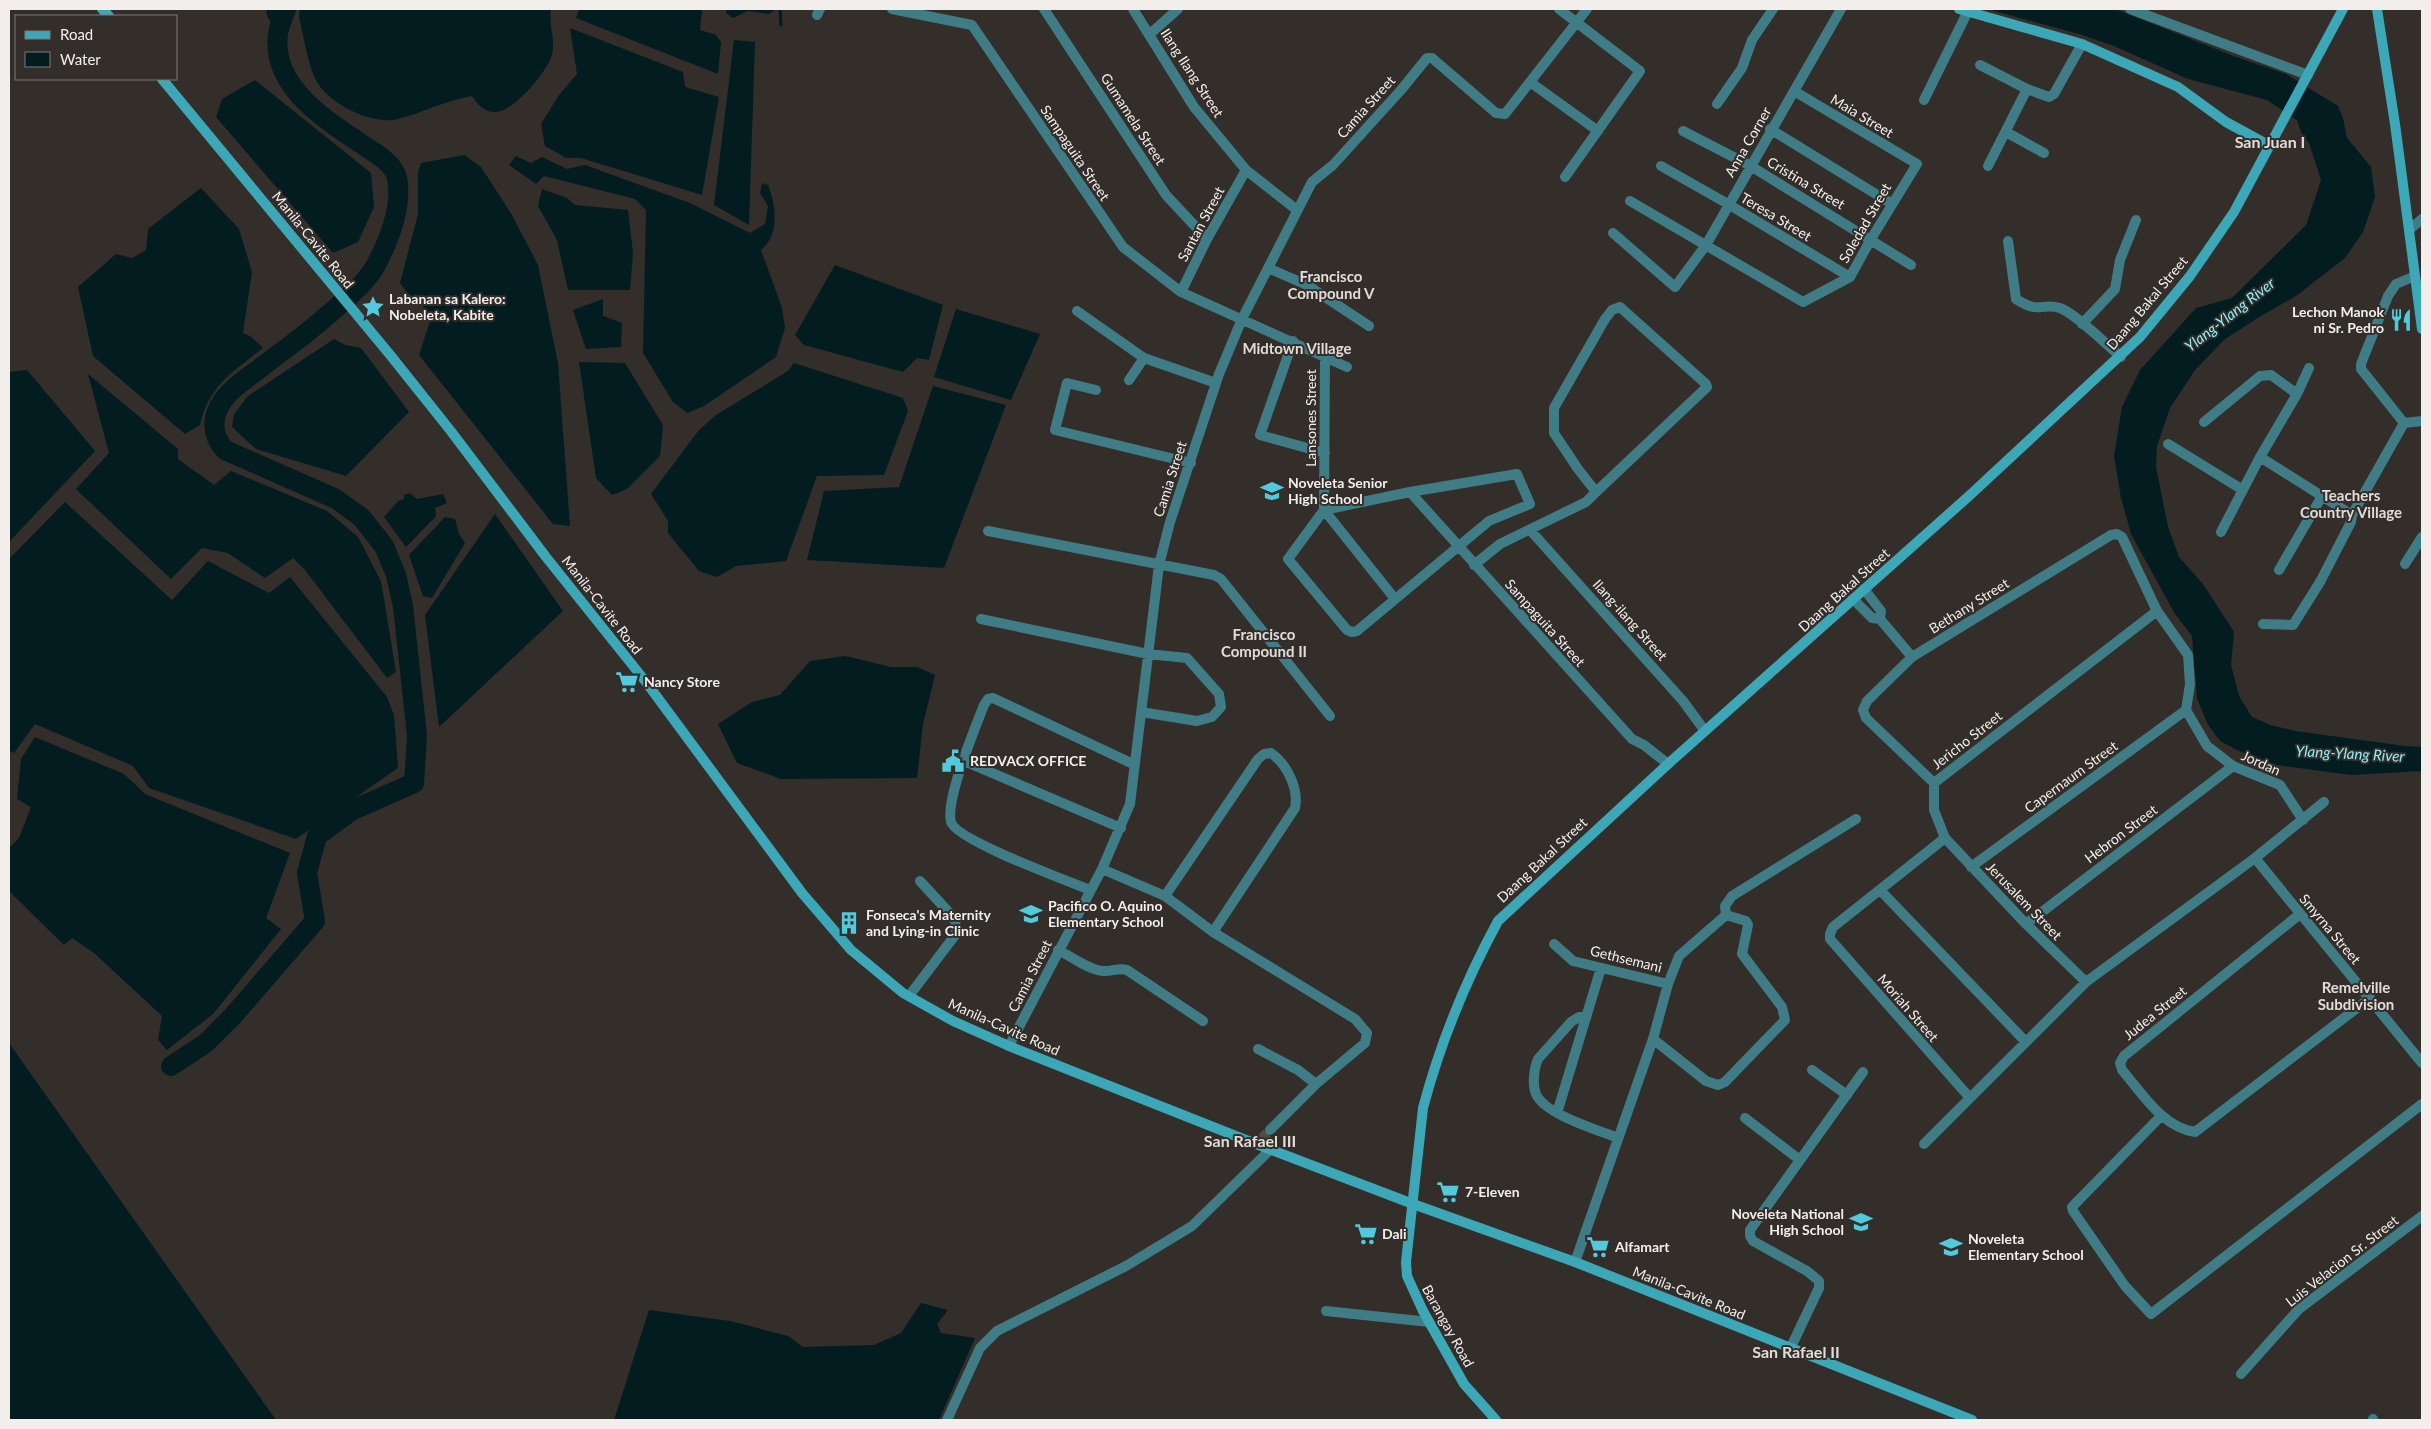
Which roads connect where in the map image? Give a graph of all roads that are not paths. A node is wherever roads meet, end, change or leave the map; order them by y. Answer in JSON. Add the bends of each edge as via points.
{"nodes":[{"id":1,"x":892,"y":9,"type":"edge"},
{"id":2,"x":1044,"y":9,"type":"edge"},
{"id":3,"x":1133,"y":9,"type":"edge"},
{"id":4,"x":1178,"y":9,"type":"edge"},
{"id":5,"x":1559,"y":9,"type":"edge"},
{"id":6,"x":1587,"y":9,"type":"edge"},
{"id":7,"x":1773,"y":9,"type":"edge"},
{"id":8,"x":1841,"y":9,"type":"edge"},
{"id":9,"x":2130,"y":9,"type":"edge"},
{"id":10,"x":2343,"y":9,"type":"edge"},
{"id":11,"x":2377,"y":9,"type":"edge"},
{"id":12,"x":1964,"y":10,"type":"edge"},
{"id":13,"x":1576,"y":22,"type":"junction"},
{"id":14,"x":1150,"y":34,"type":"junction"},
{"id":15,"x":2082,"y":44,"type":"junction"},
{"id":16,"x":1980,"y":65,"type":"dead end"},
{"id":17,"x":2307,"y":78,"type":"junction"},
{"id":18,"x":163,"y":80,"type":"edge"},
{"id":19,"x":1530,"y":82,"type":"junction"},
{"id":20,"x":2027,"y":89,"type":"junction"},
{"id":21,"x":1794,"y":91,"type":"junction"},
{"id":22,"x":1924,"y":100,"type":"dead end"},
{"id":23,"x":1717,"y":104,"type":"dead end"},
{"id":24,"x":1770,"y":129,"type":"junction"},
{"id":25,"x":1598,"y":131,"type":"junction"},
{"id":26,"x":1683,"y":131,"type":"dead end"},
{"id":27,"x":2006,"y":132,"type":"junction"},
{"id":28,"x":2270,"y":146,"type":"junction"},
{"id":29,"x":2044,"y":153,"type":"dead end"},
{"id":30,"x":1917,"y":164,"type":"joint"},
{"id":31,"x":1750,"y":165,"type":"junction"},
{"id":32,"x":1661,"y":166,"type":"dead end"},
{"id":33,"x":1988,"y":166,"type":"dead end"},
{"id":34,"x":1246,"y":170,"type":"junction"},
{"id":35,"x":1565,"y":177,"type":"dead end"},
{"id":36,"x":1630,"y":201,"type":"dead end"},
{"id":37,"x":1728,"y":204,"type":"junction"},
{"id":38,"x":1892,"y":204,"type":"junction"},
{"id":39,"x":1297,"y":210,"type":"junction"},
{"id":40,"x":2422,"y":219,"type":"edge"},
{"id":41,"x":2136,"y":220,"type":"dead end"},
{"id":42,"x":2409,"y":230,"type":"junction"},
{"id":43,"x":1613,"y":233,"type":"dead end"},
{"id":44,"x":1207,"y":239,"type":"junction"},
{"id":45,"x":1871,"y":239,"type":"junction"},
{"id":46,"x":2008,"y":241,"type":"dead end"},
{"id":47,"x":1706,"y":245,"type":"junction"},
{"id":48,"x":1911,"y":265,"type":"dead end"},
{"id":49,"x":1268,"y":268,"type":"junction"},
{"id":50,"x":2415,"y":276,"type":"junction"},
{"id":51,"x":1850,"y":278,"type":"junction"},
{"id":52,"x":1181,"y":292,"type":"junction"},
{"id":53,"x":2420,"y":298,"type":"edge"},
{"id":54,"x":1077,"y":311,"type":"dead end"},
{"id":55,"x":1242,"y":319,"type":"junction"},
{"id":56,"x":2082,"y":324,"type":"junction"},
{"id":57,"x":1369,"y":326,"type":"dead end"},
{"id":58,"x":2422,"y":329,"type":"edge"},
{"id":59,"x":1293,"y":341,"type":"junction"},
{"id":60,"x":1324,"y":356,"type":"junction"},
{"id":61,"x":2121,"y":357,"type":"junction"},
{"id":62,"x":1144,"y":358,"type":"junction"},
{"id":63,"x":1347,"y":367,"type":"dead end"},
{"id":64,"x":2309,"y":368,"type":"dead end"},
{"id":65,"x":1129,"y":380,"type":"dead end"},
{"id":66,"x":1216,"y":383,"type":"junction"},
{"id":67,"x":1096,"y":390,"type":"dead end"},
{"id":68,"x":2297,"y":394,"type":"junction"},
{"id":69,"x":2422,"y":421,"type":"edge"},
{"id":70,"x":2204,"y":422,"type":"dead end"},
{"id":71,"x":2404,"y":423,"type":"junction"},
{"id":72,"x":2168,"y":444,"type":"dead end"},
{"id":73,"x":1325,"y":453,"type":"junction"},
{"id":74,"x":2260,"y":457,"type":"junction"},
{"id":75,"x":1191,"y":462,"type":"junction"},
{"id":76,"x":2243,"y":490,"type":"junction"},
{"id":77,"x":1410,"y":492,"type":"junction"},
{"id":78,"x":1596,"y":492,"type":"junction"},
{"id":79,"x":2322,"y":496,"type":"junction"},
{"id":80,"x":1324,"y":510,"type":"junction"},
{"id":81,"x":2352,"y":515,"type":"junction"},
{"id":82,"x":1531,"y":530,"type":"junction"},
{"id":83,"x":988,"y":531,"type":"dead end"},
{"id":84,"x":2221,"y":532,"type":"dead end"},
{"id":85,"x":2422,"y":536,"type":"edge"},
{"id":86,"x":1458,"y":546,"type":"junction"},
{"id":87,"x":2405,"y":564,"type":"dead end"},
{"id":88,"x":1159,"y":565,"type":"junction"},
{"id":89,"x":1474,"y":565,"type":"junction"},
{"id":90,"x":2279,"y":570,"type":"dead end"},
{"id":91,"x":1864,"y":590,"type":"junction"},
{"id":92,"x":1395,"y":599,"type":"junction"},
{"id":93,"x":1853,"y":599,"type":"junction"},
{"id":94,"x":2157,"y":610,"type":"junction"},
{"id":95,"x":981,"y":619,"type":"dead end"},
{"id":96,"x":1880,"y":619,"type":"junction"},
{"id":97,"x":2264,"y":624,"type":"dead end"},
{"id":98,"x":1148,"y":654,"type":"junction"},
{"id":99,"x":1912,"y":657,"type":"junction"},
{"id":100,"x":2186,"y":710,"type":"junction"},
{"id":101,"x":1141,"y":712,"type":"junction"},
{"id":102,"x":1330,"y":716,"type":"dead end"},
{"id":103,"x":1705,"y":731,"type":"junction"},
{"id":104,"x":964,"y":761,"type":"junction"},
{"id":105,"x":1133,"y":764,"type":"junction"},
{"id":106,"x":1668,"y":764,"type":"junction"},
{"id":107,"x":2233,"y":766,"type":"junction"},
{"id":108,"x":1934,"y":783,"type":"junction"},
{"id":109,"x":2324,"y":802,"type":"dead end"},
{"id":110,"x":1856,"y":820,"type":"dead end"},
{"id":111,"x":2303,"y":820,"type":"junction"},
{"id":112,"x":1121,"y":828,"type":"junction"},
{"id":113,"x":1945,"y":838,"type":"junction"},
{"id":114,"x":2255,"y":858,"type":"junction"},
{"id":115,"x":1971,"y":867,"type":"junction"},
{"id":116,"x":1102,"y":869,"type":"junction"},
{"id":117,"x":920,"y":881,"type":"dead end"},
{"id":118,"x":1090,"y":890,"type":"junction"},
{"id":119,"x":1881,"y":891,"type":"junction"},
{"id":120,"x":1165,"y":896,"type":"junction"},
{"id":121,"x":2300,"y":914,"type":"junction"},
{"id":122,"x":1726,"y":915,"type":"junction"},
{"id":123,"x":2026,"y":924,"type":"junction"},
{"id":124,"x":1213,"y":932,"type":"junction"},
{"id":125,"x":1554,"y":944,"type":"dead end"},
{"id":126,"x":1058,"y":950,"type":"junction"},
{"id":127,"x":1601,"y":968,"type":"junction"},
{"id":128,"x":2086,"y":982,"type":"junction"},
{"id":129,"x":1668,"y":984,"type":"junction"},
{"id":130,"x":909,"y":996,"type":"junction"},
{"id":131,"x":2370,"y":998,"type":"junction"},
{"id":132,"x":1586,"y":1017,"type":"junction"},
{"id":133,"x":1203,"y":1021,"type":"dead end"},
{"id":134,"x":1653,"y":1040,"type":"junction"},
{"id":135,"x":2025,"y":1041,"type":"junction"},
{"id":136,"x":1009,"y":1046,"type":"junction"},
{"id":137,"x":1258,"y":1050,"type":"dead end"},
{"id":138,"x":2422,"y":1063,"type":"edge"},
{"id":139,"x":1812,"y":1070,"type":"dead end"},
{"id":140,"x":1863,"y":1072,"type":"dead end"},
{"id":141,"x":1316,"y":1084,"type":"junction"},
{"id":142,"x":1847,"y":1095,"type":"junction"},
{"id":143,"x":1970,"y":1098,"type":"junction"},
{"id":144,"x":2422,"y":1104,"type":"edge"},
{"id":145,"x":1557,"y":1113,"type":"junction"},
{"id":146,"x":2161,"y":1116,"type":"junction"},
{"id":147,"x":1745,"y":1118,"type":"dead end"},
{"id":148,"x":1270,"y":1130,"type":"tunnel mouth"},
{"id":149,"x":1618,"y":1138,"type":"junction"},
{"id":150,"x":1924,"y":1144,"type":"dead end"},
{"id":151,"x":1271,"y":1149,"type":"junction"},
{"id":152,"x":1800,"y":1160,"type":"junction"},
{"id":153,"x":1413,"y":1204,"type":"junction"},
{"id":154,"x":2422,"y":1216,"type":"edge"},
{"id":155,"x":1575,"y":1262,"type":"junction"},
{"id":156,"x":1326,"y":1310,"type":"dead end"},
{"id":157,"x":1429,"y":1322,"type":"junction"},
{"id":158,"x":1790,"y":1349,"type":"junction"},
{"id":159,"x":2241,"y":1374,"type":"dead end"},
{"id":160,"x":948,"y":1420,"type":"edge"},
{"id":161,"x":1496,"y":1420,"type":"edge"},
{"id":162,"x":1972,"y":1420,"type":"edge"}],
"edges":[{"from":1,"to":52,"type":"street","name":"Sampaguita Street","via":[[972,25],[1123,247]]},
{"from":2,"to":44,"type":"street","name":"Gumamela Street","via":[[1166,195]]},
{"from":3,"to":14,"type":"street","name":"Ilang Ilang Street"},
{"from":4,"to":14,"type":"street"},
{"from":5,"to":13,"type":"street"},
{"from":6,"to":13,"type":"street"},
{"from":7,"to":23,"type":"street","via":[[1752,40],[1742,68]]},
{"from":8,"to":21,"type":"street","name":"Anna Corner"},
{"from":9,"to":17,"type":"street"},
{"from":10,"to":17,"type":"main road","name":"Daang Bakal Street"},
{"from":11,"to":42,"type":"main road"},
{"from":12,"to":15,"type":"main road"},
{"from":12,"to":22,"type":"street"},
{"from":13,"to":19,"type":"street"},
{"from":13,"to":25,"type":"street","via":[[1640,71]]},
{"from":14,"to":34,"type":"street","name":"Ilang Ilang Street","via":[[1194,107]]},
{"from":15,"to":20,"type":"street","via":[[2054,94],[2049,97]]},
{"from":15,"to":28,"type":"main road","via":[[2178,86],[2226,122]]},
{"from":16,"to":20,"type":"street"},
{"from":17,"to":28,"type":"main road","name":"Daang Bakal Street"},
{"from":18,"to":130,"type":"main road","name":"Manila-Cavite Road","via":[[450,430],[646,682],[802,893],[851,950]]},
{"from":19,"to":25,"type":"street"},
{"from":19,"to":39,"type":"street","name":"Camia Street","via":[[1505,114],[1496,113],[1432,58],[1427,58],[1333,165],[1312,182]]},
{"from":20,"to":27,"type":"street"},
{"from":21,"to":24,"type":"street","name":"Anna Corner"},
{"from":21,"to":30,"type":"street","name":"Maia Street"},
{"from":24,"to":31,"type":"street","name":"Anna Corner"},
{"from":24,"to":38,"type":"street"},
{"from":25,"to":35,"type":"street"},
{"from":26,"to":31,"type":"street","name":"Cristina Street"},
{"from":27,"to":29,"type":"street"},
{"from":27,"to":33,"type":"street"},
{"from":28,"to":61,"type":"main road","name":"Daang Bakal Street","via":[[2234,212],[2190,276]]},
{"from":30,"to":38,"type":"street","name":"Soledad Street"},
{"from":31,"to":37,"type":"street","name":"Anna Corner"},
{"from":31,"to":45,"type":"street","name":"Cristina Street"},
{"from":32,"to":37,"type":"street","name":"Teresa Street"},
{"from":34,"to":39,"type":"street","name":"Ilang Ilang Street"},
{"from":34,"to":44,"type":"street","name":"Santan Street"},
{"from":36,"to":47,"type":"street"},
{"from":37,"to":47,"type":"street","name":"Anna Corner"},
{"from":37,"to":51,"type":"street","name":"Teresa Street"},
{"from":38,"to":45,"type":"street","name":"Soledad Street"},
{"from":39,"to":49,"type":"street","name":"Camia Street"},
{"from":40,"to":42,"type":"street"},
{"from":41,"to":56,"type":"street","via":[[2120,260],[2115,289]]},
{"from":42,"to":50,"type":"main road"},
{"from":43,"to":47,"type":"street","name":"Anna Corner","via":[[1675,287]]},
{"from":44,"to":52,"type":"street","name":"Santan Street"},
{"from":45,"to":48,"type":"street","name":"Cristina Street"},
{"from":45,"to":51,"type":"street","name":"Soledad Street"},
{"from":46,"to":56,"type":"street","via":[[2016,299],[2037,309],[2062,309]]},
{"from":47,"to":51,"type":"street","name":"Soledad Street","via":[[1803,302]]},
{"from":49,"to":55,"type":"street","name":"Camia Street"},
{"from":49,"to":57,"type":"street","via":[[1307,285]]},
{"from":50,"to":53,"type":"main road"},
{"from":50,"to":71,"type":"street","via":[[2396,284],[2388,296],[2361,364],[2361,369]]},
{"from":52,"to":55,"type":"street","name":"Sampaguita Street"},
{"from":53,"to":58,"type":"main road"},
{"from":54,"to":62,"type":"street"},
{"from":55,"to":59,"type":"street","name":"Sampaguita Street"},
{"from":55,"to":66,"type":"street","name":"Camia Street"},
{"from":56,"to":61,"type":"street"},
{"from":59,"to":60,"type":"street","name":"Sampaguita Street"},
{"from":59,"to":73,"type":"street","via":[[1260,435]]},
{"from":60,"to":63,"type":"street","name":"Sampaguita Street"},
{"from":60,"to":73,"type":"street","name":"Lansones Street"},
{"from":61,"to":91,"type":"main road","name":"Daang Bakal Street"},
{"from":62,"to":65,"type":"street"},
{"from":62,"to":66,"type":"street"},
{"from":64,"to":68,"type":"street"},
{"from":66,"to":75,"type":"street","name":"Camia Street"},
{"from":67,"to":75,"type":"street","via":[[1067,383],[1055,430]]},
{"from":68,"to":70,"type":"street","via":[[2271,375],[2260,376]]},
{"from":68,"to":74,"type":"street"},
{"from":69,"to":71,"type":"street"},
{"from":71,"to":81,"type":"street"},
{"from":72,"to":76,"type":"street"},
{"from":73,"to":80,"type":"street","name":"Lansones Street"},
{"from":74,"to":76,"type":"street"},
{"from":74,"to":79,"type":"street"},
{"from":75,"to":88,"type":"street","name":"Camia Street"},
{"from":76,"to":84,"type":"street"},
{"from":77,"to":80,"type":"street"},
{"from":77,"to":86,"type":"street","name":"Sampaguita Street"},
{"from":77,"to":86,"type":"street","via":[[1517,474],[1530,504],[1490,521]]},
{"from":78,"to":78,"type":"street","via":[[1706,387],[1620,307],[1612,310],[1605,319],[1554,408],[1554,433]]},
{"from":78,"to":82,"type":"street","via":[[1586,502]]},
{"from":79,"to":81,"type":"street"},
{"from":79,"to":90,"type":"street"},
{"from":80,"to":92,"type":"street"},
{"from":80,"to":92,"type":"street","via":[[1288,559],[1352,632],[1358,631]]},
{"from":81,"to":97,"type":"street","via":[[2320,582],[2293,625]]},
{"from":82,"to":89,"type":"street","via":[[1500,544]]},
{"from":82,"to":103,"type":"street","name":"Ilang-ilang Street","via":[[1683,700]]},
{"from":83,"to":88,"type":"street"},
{"from":85,"to":87,"type":"street"},
{"from":86,"to":89,"type":"street","name":"Sampaguita Street"},
{"from":86,"to":92,"type":"street"},
{"from":88,"to":98,"type":"street","name":"Camia Street"},
{"from":88,"to":102,"type":"street","via":[[1221,579]]},
{"from":89,"to":106,"type":"street","name":"Sampaguita Street","via":[[1632,738]]},
{"from":91,"to":93,"type":"main road","name":"Daang Bakal Street"},
{"from":91,"to":96,"type":"street","via":[[1881,611]]},
{"from":93,"to":96,"type":"street","via":[[1872,618]]},
{"from":93,"to":103,"type":"main road","name":"Daang Bakal Street"},
{"from":94,"to":99,"type":"street","name":"Bethany Street","via":[[2122,537],[2111,535]]},
{"from":94,"to":100,"type":"street","via":[[2188,655],[2190,684]]},
{"from":94,"to":108,"type":"street","name":"Jericho Street"},
{"from":95,"to":98,"type":"street"},
{"from":96,"to":99,"type":"street"},
{"from":98,"to":101,"type":"street","name":"Camia Street"},
{"from":98,"to":101,"type":"street","via":[[1187,658],[1219,694],[1220,707],[1212,717],[1196,721]]},
{"from":99,"to":108,"type":"street","name":"Bethany Street","via":[[1867,701],[1863,710],[1866,718]]},
{"from":100,"to":107,"type":"street","name":"Jordan","via":[[2207,746]]},
{"from":100,"to":115,"type":"street","name":"Capernaum Street"},
{"from":101,"to":105,"type":"street","name":"Camia Street"},
{"from":103,"to":106,"type":"main road","name":"Daang Bakal Street"},
{"from":104,"to":105,"type":"street","via":[[984,705],[993,698]]},
{"from":104,"to":112,"type":"street"},
{"from":104,"to":118,"type":"street","via":[[952,804],[951,821],[955,828],[1016,860]]},
{"from":105,"to":112,"type":"street","name":"Camia Street","via":[[1130,804]]},
{"from":106,"to":153,"type":"main road","name":"Daang Bakal Street","via":[[1498,921],[1481,953],[1429,1084],[1423,1108]]},
{"from":107,"to":111,"type":"street","name":"Jordan","via":[[2280,785]]},
{"from":107,"to":123,"type":"street","name":"Hebron Street"},
{"from":108,"to":113,"type":"street","name":"Jericho Street","via":[[1934,810]]},
{"from":109,"to":111,"type":"street"},
{"from":110,"to":122,"type":"street","via":[[1732,896],[1727,900]]},
{"from":111,"to":114,"type":"street"},
{"from":112,"to":116,"type":"street","name":"Camia Street"},
{"from":113,"to":115,"type":"street","name":"Jerusalem Street"},
{"from":113,"to":119,"type":"street"},
{"from":114,"to":121,"type":"street","name":"Smyrna Street"},
{"from":114,"to":128,"type":"street"},
{"from":115,"to":123,"type":"street","name":"Jerusalem Street"},
{"from":116,"to":118,"type":"street","name":"Camia Street"},
{"from":116,"to":120,"type":"street"},
{"from":117,"to":130,"type":"street","via":[[955,919],[956,934]]},
{"from":118,"to":126,"type":"street","name":"Camia Street"},
{"from":119,"to":135,"type":"street"},
{"from":119,"to":143,"type":"street","name":"Moriah Street","via":[[1833,927],[1830,940]]},
{"from":120,"to":124,"type":"street"},
{"from":120,"to":124,"type":"street","via":[[1258,759],[1271,753],[1277,757],[1298,797],[1296,808]]},
{"from":121,"to":131,"type":"street","name":"Smyrna Street"},
{"from":121,"to":146,"type":"street","name":"Judea Street","via":[[2124,1056],[2120,1063],[2122,1070]]},
{"from":122,"to":129,"type":"street","via":[[1679,956]]},
{"from":122,"to":134,"type":"street","via":[[1748,925],[1742,954],[1782,1007],[1785,1020],[1725,1082],[1718,1085],[1706,1081]]},
{"from":123,"to":128,"type":"street","name":"Jerusalem Street"},
{"from":124,"to":141,"type":"street","via":[[1355,1019],[1367,1033],[1365,1043]]},
{"from":125,"to":127,"type":"street","name":"Gethsemani","via":[[1573,960]]},
{"from":126,"to":133,"type":"street","via":[[1098,970],[1127,970]]},
{"from":126,"to":136,"type":"street","name":"Camia Street"},
{"from":127,"to":129,"type":"street","name":"Gethsemani"},
{"from":127,"to":132,"type":"street"},
{"from":128,"to":135,"type":"street"},
{"from":129,"to":134,"type":"street"},
{"from":130,"to":136,"type":"main road","name":"Manila-Cavite Road","via":[[953,1022]]},
{"from":131,"to":138,"type":"street","name":"Smyrna Street"},
{"from":131,"to":146,"type":"street","name":"Judea Street","via":[[2195,1132],[2184,1130]]},
{"from":132,"to":145,"type":"street"},
{"from":132,"to":145,"type":"street","via":[[1580,1016],[1572,1022],[1535,1066],[1535,1093]]},
{"from":134,"to":149,"type":"street"},
{"from":135,"to":143,"type":"street"},
{"from":136,"to":151,"type":"main road","name":"Manila-Cavite Road"},
{"from":137,"to":141,"type":"street","via":[[1298,1070]]},
{"from":139,"to":142,"type":"street"},
{"from":140,"to":142,"type":"street"},
{"from":141,"to":148,"type":"street"},
{"from":142,"to":152,"type":"street"},
{"from":143,"to":150,"type":"street"},
{"from":144,"to":146,"type":"street","via":[[2151,1314],[2125,1286],[2072,1206]]},
{"from":145,"to":149,"type":"street"},
{"from":147,"to":152,"type":"street"},
{"from":149,"to":155,"type":"street"},
{"from":151,"to":153,"type":"main road","name":"Manila-Cavite Road"},
{"from":151,"to":160,"type":"street","via":[[1192,1226],[1126,1266],[997,1331],[980,1348]]},
{"from":152,"to":158,"type":"street","via":[[1750,1230],[1754,1241],[1819,1281],[1819,1288]]},
{"from":153,"to":155,"type":"main road","name":"Manila-Cavite Road"},
{"from":153,"to":157,"type":"main road","name":"Barangay Road","via":[[1407,1276]]},
{"from":154,"to":159,"type":"street","name":"Luis Velacion Sr. Street","via":[[2299,1309]]},
{"from":155,"to":158,"type":"main road","name":"Manila-Cavite Road"},
{"from":156,"to":157,"type":"street"},
{"from":157,"to":161,"type":"main road","name":"Barangay Road","via":[[1464,1384]]},
{"from":158,"to":162,"type":"main road","name":"Manila-Cavite Road"}]}
